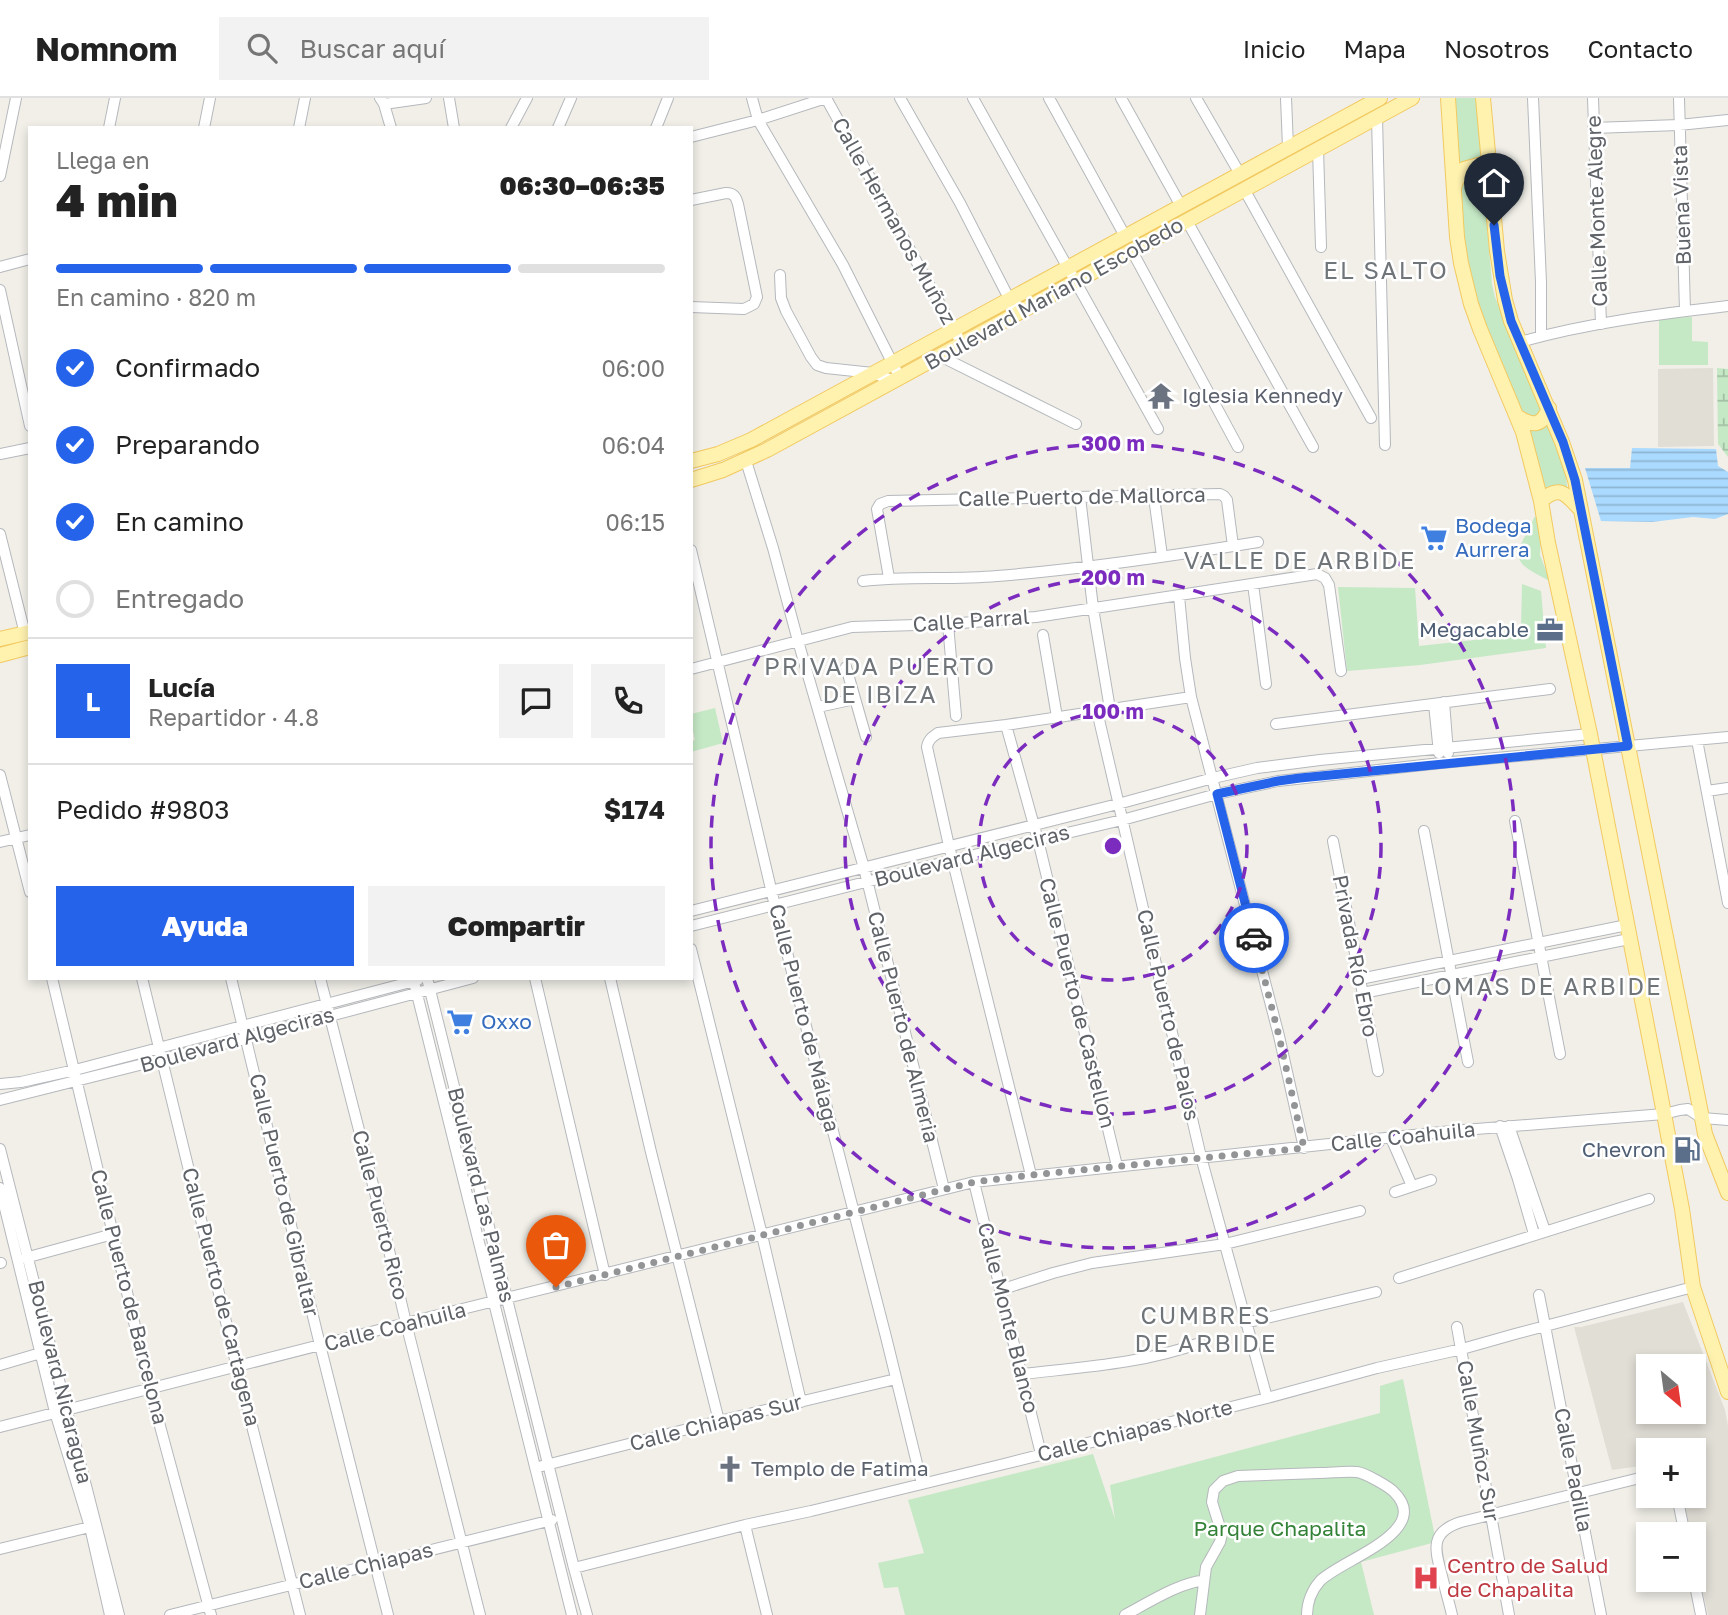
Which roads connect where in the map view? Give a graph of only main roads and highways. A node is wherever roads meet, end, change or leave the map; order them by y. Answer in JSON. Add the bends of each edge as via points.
{"nodes":[{"id":1,"x":1412,"y":98,"type":"edge"},
{"id":2,"x":1448,"y":98,"type":"edge"},
{"id":3,"x":1483,"y":98,"type":"edge"},
{"id":4,"x":1377,"y":99,"type":"edge"},
{"id":5,"x":1489,"y":163,"type":"junction"},
{"id":6,"x":1453,"y":192,"type":"junction"},
{"id":7,"x":1549,"y":408,"type":"junction"},
{"id":8,"x":1518,"y":417,"type":"junction"},
{"id":9,"x":693,"y":460,"type":"edge"},
{"id":10,"x":693,"y":479,"type":"edge"},
{"id":11,"x":1541,"y":501,"type":"junction"},
{"id":12,"x":1580,"y":509,"type":"junction"},
{"id":13,"x":28,"y":638,"type":"edge"},
{"id":14,"x":0,"y":639,"type":"edge"},
{"id":15,"x":0,"y":654,"type":"edge"},
{"id":16,"x":1728,"y":1193,"type":"edge"},
{"id":17,"x":1728,"y":1392,"type":"edge"}],
"edges":[{"from":1,"to":10,"type":"main road","name":"Boulevard Mariano Escobedo","via":[[746,461]]},
{"from":2,"to":6,"type":"main road"},
{"from":3,"to":5,"type":"main road"},
{"from":4,"to":9,"type":"main road","name":"Boulevard Mariano Escobedo","via":[[818,404],[738,446]]},
{"from":5,"to":6,"type":"main road","via":[[1464,169]]},
{"from":5,"to":7,"type":"main road","via":[[1500,276],[1511,321]]},
{"from":6,"to":8,"type":"main road","via":[[1471,304]]},
{"from":7,"to":8,"type":"main road","via":[[1537,423]]},
{"from":7,"to":12,"type":"main road","via":[[1570,463]]},
{"from":8,"to":11,"type":"main road"},
{"from":11,"to":12,"type":"main road","via":[[1561,492]]},
{"from":11,"to":17,"type":"main road","via":[[1664,1114],[1693,1287]]},
{"from":12,"to":16,"type":"main road","via":[[1705,1134]]},
{"from":13,"to":14,"type":"main road"},
{"from":13,"to":15,"type":"main road"}]}
